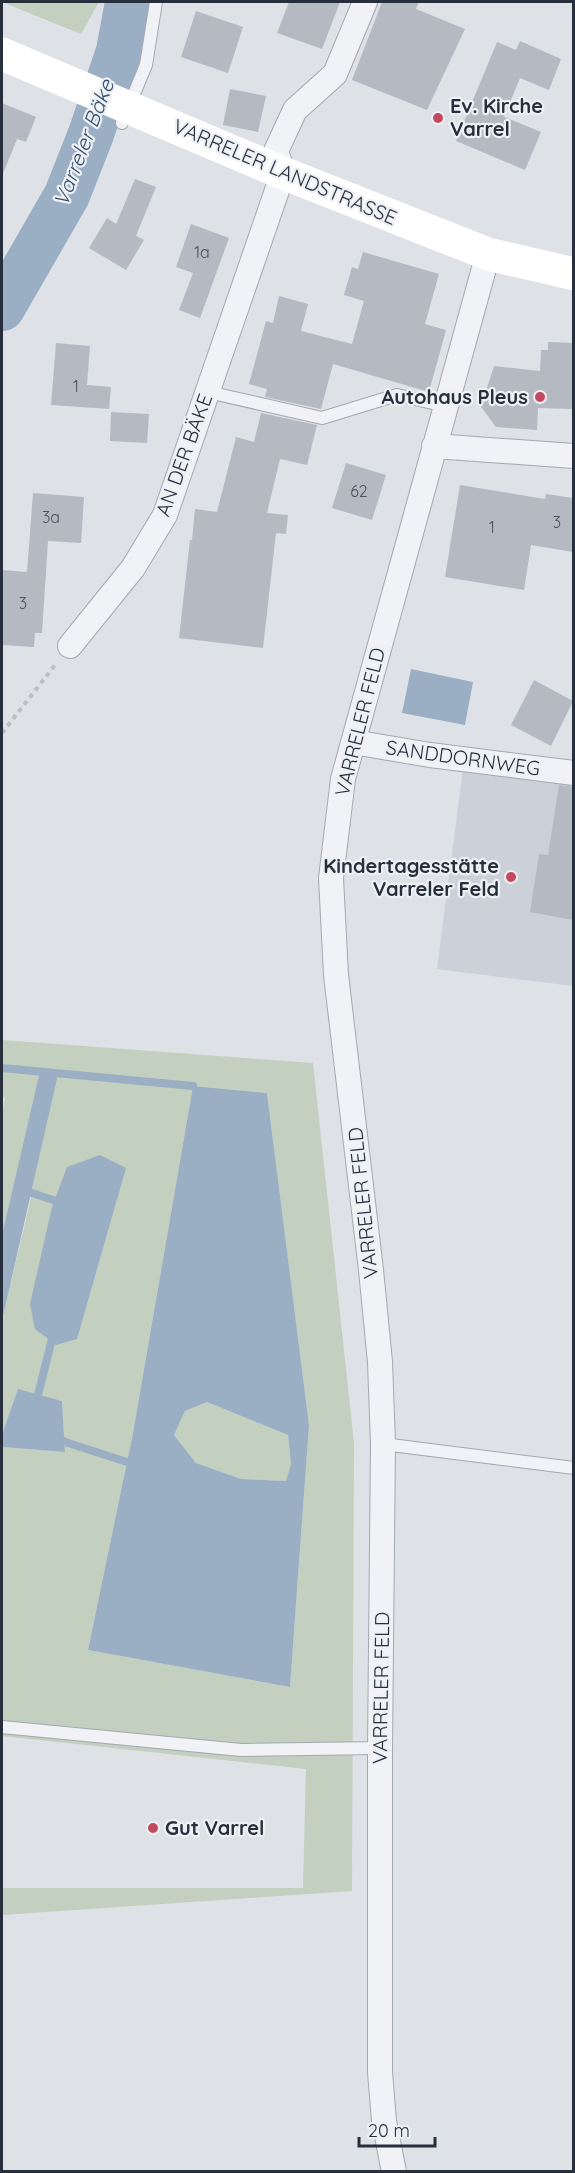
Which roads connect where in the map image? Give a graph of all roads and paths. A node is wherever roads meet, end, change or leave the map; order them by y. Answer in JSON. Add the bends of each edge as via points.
{"nodes":[{"id":1,"x":156,"y":2,"type":"edge"},
{"id":2,"x":365,"y":2,"type":"edge"},
{"id":3,"x":2,"y":54,"type":"edge"},
{"id":4,"x":125,"y":115,"type":"junction"},
{"id":5,"x":283,"y":173,"type":"junction"},
{"id":6,"x":488,"y":254,"type":"junction"},
{"id":7,"x":573,"y":274,"type":"edge"},
{"id":8,"x":208,"y":392,"type":"junction"},
{"id":9,"x":446,"y":406,"type":"junction"},
{"id":10,"x":435,"y":446,"type":"junction"},
{"id":11,"x":573,"y":456,"type":"edge"},
{"id":12,"x":70,"y":646,"type":"joint"},
{"id":13,"x":2,"y":733,"type":"edge"},
{"id":14,"x":353,"y":742,"type":"junction"},
{"id":15,"x":573,"y":772,"type":"edge"},
{"id":16,"x":383,"y":1444,"type":"junction"},
{"id":17,"x":573,"y":1468,"type":"edge"},
{"id":18,"x":2,"y":1727,"type":"edge"},
{"id":19,"x":380,"y":1748,"type":"junction"},
{"id":20,"x":394,"y":2172,"type":"edge"}],
"edges":[{"from":1,"to":4,"type":"lane","via":[[146,65]]},
{"from":2,"to":5,"type":"street","via":[[335,74],[295,110],[276,151]]},
{"from":3,"to":4,"type":"main road","name":"VARRELER LANDSTRASSE","via":[[85,88]]},
{"from":4,"to":5,"type":"main road","name":"VARRELER LANDSTRASSE"},
{"from":5,"to":6,"type":"main road","name":"VARRELER LANDSTRASSE"},
{"from":5,"to":8,"type":"street","name":"AN DER BÄKE"},
{"from":6,"to":7,"type":"main road","name":"VARRELER LANDSTRASSE"},
{"from":6,"to":9,"type":"street","name":"VARRELER FELD"},
{"from":8,"to":9,"type":"lane","via":[[322,418],[397,395]]},
{"from":8,"to":12,"type":"street","name":"AN DER BÄKE","via":[[165,515],[133,568]]},
{"from":9,"to":10,"type":"street","name":"VARRELER FELD"},
{"from":10,"to":11,"type":"street"},
{"from":10,"to":14,"type":"street","name":"VARRELER FELD"},
{"from":12,"to":13,"type":"path"},
{"from":14,"to":15,"type":"street","name":"SANDDORNWEG"},
{"from":14,"to":16,"type":"street","name":"VARRELER FELD","via":[[343,780],[331,878],[336,975],[380,1362]]},
{"from":16,"to":17,"type":"lane"},
{"from":16,"to":19,"type":"street","name":"VARRELER FELD"},
{"from":18,"to":19,"type":"lane","via":[[241,1750]]},
{"from":19,"to":20,"type":"street","name":"VARRELER FELD","via":[[380,2072]]}]}
